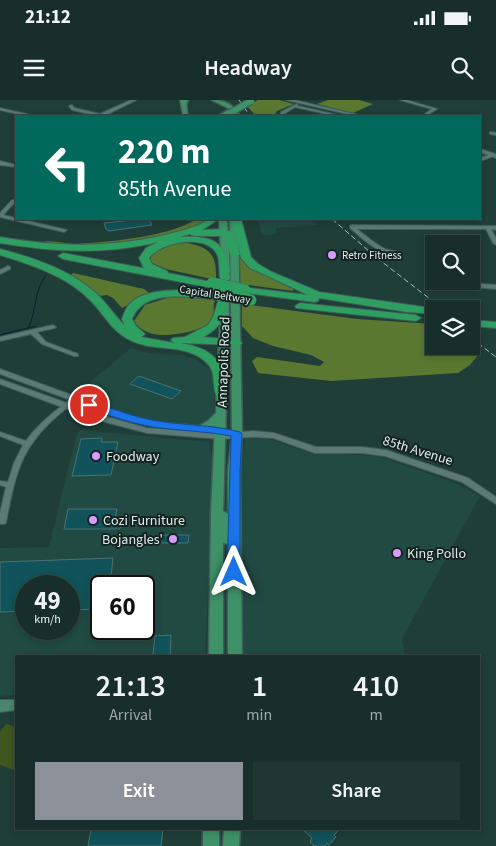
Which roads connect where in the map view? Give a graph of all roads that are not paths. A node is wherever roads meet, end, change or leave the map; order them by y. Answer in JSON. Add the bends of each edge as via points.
{"nodes":[{"id":1,"x":134,"y":100,"type":"edge"},
{"id":2,"x":216,"y":100,"type":"edge"},
{"id":3,"x":251,"y":100,"type":"edge"},
{"id":4,"x":288,"y":100,"type":"edge"},
{"id":5,"x":402,"y":100,"type":"edge"},
{"id":6,"x":184,"y":101,"type":"edge"},
{"id":7,"x":300,"y":103,"type":"junction"},
{"id":8,"x":71,"y":106,"type":"dead end"},
{"id":9,"x":294,"y":106,"type":"junction"},
{"id":10,"x":0,"y":109,"type":"edge"},
{"id":11,"x":228,"y":114,"type":"edge"},
{"id":12,"x":27,"y":115,"type":"edge"},
{"id":13,"x":97,"y":115,"type":"edge"},
{"id":14,"x":103,"y":115,"type":"edge"},
{"id":15,"x":186,"y":115,"type":"edge"},
{"id":16,"x":236,"y":115,"type":"edge"},
{"id":17,"x":282,"y":115,"type":"edge"},
{"id":18,"x":335,"y":115,"type":"edge"},
{"id":19,"x":356,"y":115,"type":"edge"},
{"id":20,"x":427,"y":115,"type":"edge"},
{"id":21,"x":481,"y":150,"type":"edge"},
{"id":22,"x":494,"y":155,"type":"edge"},
{"id":23,"x":481,"y":160,"type":"edge"},
{"id":24,"x":0,"y":164,"type":"edge"},
{"id":25,"x":15,"y":166,"type":"edge"},
{"id":26,"x":14,"y":201,"type":"dead end"},
{"id":27,"x":0,"y":216,"type":"edge"},
{"id":28,"x":15,"y":219,"type":"edge"},
{"id":29,"x":18,"y":220,"type":"edge"},
{"id":30,"x":212,"y":220,"type":"edge"},
{"id":31,"x":223,"y":220,"type":"edge"},
{"id":32,"x":235,"y":220,"type":"edge"},
{"id":33,"x":235,"y":220,"type":"edge"},
{"id":34,"x":488,"y":228,"type":"junction"},
{"id":35,"x":496,"y":228,"type":"edge"},
{"id":36,"x":64,"y":230,"type":"dead end"},
{"id":37,"x":225,"y":232,"type":"junction"},
{"id":38,"x":175,"y":235,"type":"junction"},
{"id":39,"x":0,"y":241,"type":"edge"},
{"id":40,"x":496,"y":244,"type":"edge"},
{"id":41,"x":0,"y":251,"type":"edge"},
{"id":42,"x":399,"y":253,"type":"dead end"},
{"id":43,"x":235,"y":254,"type":"junction"},
{"id":44,"x":8,"y":268,"type":"dead end"},
{"id":45,"x":0,"y":272,"type":"edge"},
{"id":46,"x":226,"y":278,"type":"junction"},
{"id":47,"x":480,"y":286,"type":"edge"},
{"id":48,"x":496,"y":287,"type":"edge"},
{"id":49,"x":212,"y":290,"type":"junction"},
{"id":50,"x":225,"y":294,"type":"junction"},
{"id":51,"x":250,"y":295,"type":"junction"},
{"id":52,"x":416,"y":309,"type":"junction"},
{"id":53,"x":425,"y":314,"type":"edge"},
{"id":54,"x":480,"y":315,"type":"edge"},
{"id":55,"x":425,"y":316,"type":"edge"},
{"id":56,"x":496,"y":316,"type":"edge"},
{"id":57,"x":53,"y":327,"type":"dead end"},
{"id":58,"x":33,"y":332,"type":"junction"},
{"id":59,"x":0,"y":340,"type":"edge"},
{"id":60,"x":179,"y":340,"type":"junction"},
{"id":61,"x":236,"y":343,"type":"junction"},
{"id":62,"x":164,"y":345,"type":"junction"},
{"id":63,"x":222,"y":346,"type":"junction"},
{"id":64,"x":76,"y":355,"type":"dead end"},
{"id":65,"x":0,"y":371,"type":"edge"},
{"id":66,"x":0,"y":381,"type":"edge"},
{"id":67,"x":222,"y":396,"type":"junction"},
{"id":68,"x":74,"y":399,"type":"junction"},
{"id":69,"x":66,"y":406,"type":"junction"},
{"id":70,"x":222,"y":412,"type":"junction"},
{"id":71,"x":155,"y":424,"type":"junction"},
{"id":72,"x":201,"y":428,"type":"junction"},
{"id":73,"x":221,"y":433,"type":"junction"},
{"id":74,"x":0,"y":434,"type":"edge"},
{"id":75,"x":180,"y":434,"type":"junction"},
{"id":76,"x":237,"y":434,"type":"junction"},
{"id":77,"x":27,"y":444,"type":"junction"},
{"id":78,"x":0,"y":483,"type":"edge"},
{"id":79,"x":11,"y":485,"type":"junction"},
{"id":80,"x":496,"y":501,"type":"edge"},
{"id":81,"x":217,"y":513,"type":"junction"},
{"id":82,"x":2,"y":522,"type":"dead end"},
{"id":83,"x":234,"y":588,"type":"junction"},
{"id":84,"x":216,"y":655,"type":"edge"},
{"id":85,"x":235,"y":655,"type":"edge"},
{"id":86,"x":15,"y":705,"type":"edge"},
{"id":87,"x":0,"y":706,"type":"edge"},
{"id":88,"x":211,"y":830,"type":"edge"},
{"id":89,"x":232,"y":830,"type":"edge"},
{"id":90,"x":211,"y":846,"type":"edge"},
{"id":91,"x":231,"y":846,"type":"edge"}],
"edges":[{"from":1,"to":14,"type":"street"},
{"from":2,"to":16,"type":"main road","via":[[231,107]]},
{"from":3,"to":11,"type":"main road","bridge":true},
{"from":4,"to":7,"type":"street"},
{"from":5,"to":20,"type":"street","via":[[435,109]]},
{"from":6,"to":15,"type":"main road"},
{"from":7,"to":9,"type":"street"},
{"from":7,"to":19,"type":"street"},
{"from":8,"to":13,"type":"street"},
{"from":9,"to":17,"type":"street"},
{"from":9,"to":18,"type":"street"},
{"from":10,"to":12,"type":"street"},
{"from":21,"to":22,"type":"street"},
{"from":22,"to":23,"type":"street"},
{"from":24,"to":25,"type":"street"},
{"from":26,"to":27,"type":"street"},
{"from":27,"to":28,"type":"street"},
{"from":29,"to":36,"type":"street"},
{"from":30,"to":38,"type":"highway"},
{"from":31,"to":37,"type":"main road","name":"Annapolis Road"},
{"from":32,"to":43,"type":"main road","name":"Annapolis Road"},
{"from":33,"to":52,"type":"highway","via":[[246,258],[268,274],[317,294]]},
{"from":34,"to":35,"type":"street"},
{"from":34,"to":40,"type":"street"},
{"from":34,"to":42,"type":"street","via":[[352,228],[383,251]]},
{"from":37,"to":38,"type":"highway"},
{"from":37,"to":43,"type":"highway","via":[[230,236]]},
{"from":37,"to":46,"type":"main road","name":"Annapolis Road"},
{"from":38,"to":39,"type":"highway","via":[[132,245],[84,250]]},
{"from":39,"to":49,"type":"highway","name":"Capital Beltway"},
{"from":41,"to":49,"type":"highway","name":"Capital Beltway","via":[[128,278]]},
{"from":41,"to":62,"type":"highway","via":[[62,275],[90,293],[131,336]]},
{"from":43,"to":61,"type":"main road","name":"Annapolis Road"},
{"from":44,"to":45,"type":"street"},
{"from":46,"to":49,"type":"highway","via":[[221,252],[201,241],[166,241],[150,248],[144,255],[145,262],[155,270]]},
{"from":46,"to":50,"type":"main road","name":"Annapolis Road"},
{"from":47,"to":48,"type":"street"},
{"from":49,"to":51,"type":"highway","bridge":true},
{"from":49,"to":60,"type":"highway","via":[[157,295],[130,309],[126,319],[136,333],[158,340]]},
{"from":50,"to":60,"type":"highway","via":[[215,326],[198,336]]},
{"from":50,"to":63,"type":"main road","name":"Annapolis Road"},
{"from":51,"to":52,"type":"highway","name":"Capital Beltway"},
{"from":51,"to":55,"type":"highway","name":"Capital Beltway"},
{"from":52,"to":53,"type":"highway","name":"Capital Beltway"},
{"from":54,"to":56,"type":"highway"},
{"from":57,"to":58,"type":"street"},
{"from":58,"to":59,"type":"street"},
{"from":58,"to":64,"type":"street","via":[[44,342]]},
{"from":60,"to":63,"type":"highway"},
{"from":61,"to":63,"type":"highway"},
{"from":61,"to":76,"type":"main road","name":"Annapolis Road"},
{"from":62,"to":63,"type":"highway"},
{"from":62,"to":67,"type":"highway","via":[[194,350],[210,358],[216,364]]},
{"from":63,"to":67,"type":"main road","name":"Annapolis Road"},
{"from":63,"to":76,"type":"main road","via":[[227,356],[227,428]]},
{"from":65,"to":68,"type":"street","name":"85th Avenue"},
{"from":66,"to":69,"type":"street","name":"85th Avenue"},
{"from":67,"to":70,"type":"main road","name":"Annapolis Road"},
{"from":68,"to":69,"type":"street"},
{"from":68,"to":71,"type":"street","name":"85th Avenue"},
{"from":69,"to":75,"type":"street","name":"85th Avenue","via":[[126,425]]},
{"from":69,"to":77,"type":"street"},
{"from":70,"to":72,"type":"main road","via":[[212,423]]},
{"from":70,"to":73,"type":"main road","name":"Annapolis Road"},
{"from":71,"to":72,"type":"street","name":"85th Avenue"},
{"from":71,"to":75,"type":"street","via":[[179,430]]},
{"from":72,"to":73,"type":"street","name":"85th Avenue"},
{"from":73,"to":75,"type":"street","name":"85th Avenue"},
{"from":73,"to":76,"type":"street","name":"85th Avenue"},
{"from":73,"to":81,"type":"main road","name":"Annapolis Road"},
{"from":74,"to":77,"type":"street"},
{"from":76,"to":80,"type":"street","name":"85th Avenue","via":[[274,436],[321,451],[386,453],[465,480]]},
{"from":76,"to":83,"type":"main road","name":"Annapolis Road"},
{"from":77,"to":79,"type":"street"},
{"from":78,"to":79,"type":"street"},
{"from":79,"to":82,"type":"street"},
{"from":81,"to":83,"type":"main road","via":[[222,514],[226,523],[228,573]]},
{"from":81,"to":84,"type":"main road","name":"Annapolis Road"},
{"from":83,"to":85,"type":"main road","name":"Annapolis Road"},
{"from":86,"to":87,"type":"main road"},
{"from":88,"to":90,"type":"main road"},
{"from":89,"to":91,"type":"main road"}]}
